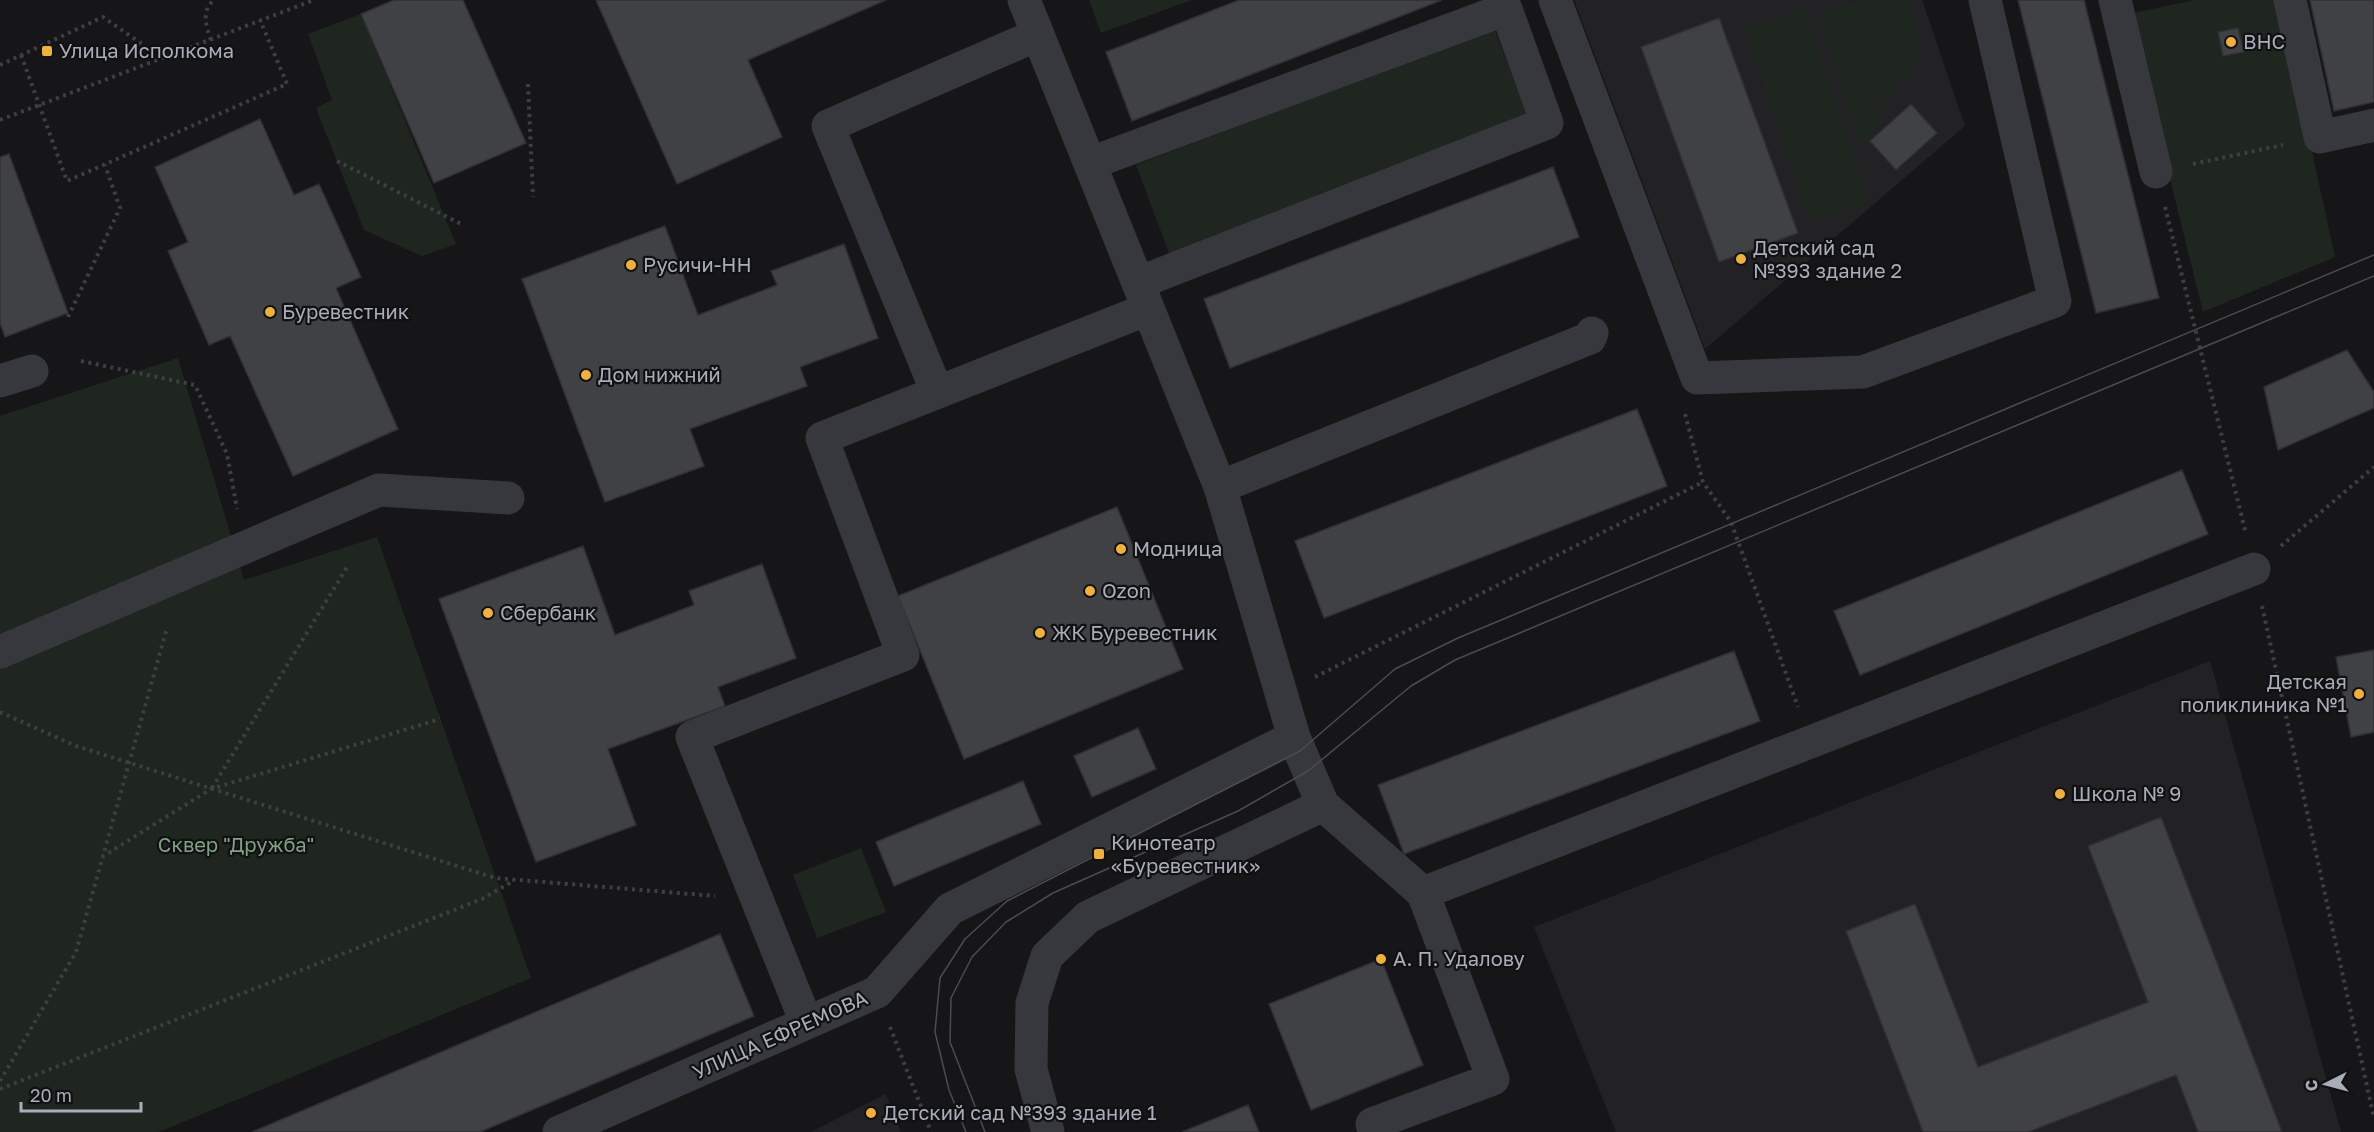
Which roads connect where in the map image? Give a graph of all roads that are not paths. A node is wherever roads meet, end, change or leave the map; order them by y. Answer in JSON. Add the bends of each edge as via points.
{"nodes":[{"id":1,"x":1024,"y":0,"type":"edge"},
{"id":2,"x":1555,"y":0,"type":"edge"},
{"id":3,"x":1985,"y":0,"type":"edge"},
{"id":4,"x":2115,"y":0,"type":"edge"},
{"id":5,"x":2290,"y":0,"type":"edge"},
{"id":6,"x":1037,"y":35,"type":"junction"},
{"id":7,"x":2374,"y":125,"type":"edge"},
{"id":8,"x":1091,"y":163,"type":"junction"},
{"id":9,"x":2156,"y":172,"type":"road end"},
{"id":10,"x":1143,"y":296,"type":"junction"},
{"id":11,"x":1592,"y":333,"type":"dead end"},
{"id":12,"x":32,"y":371,"type":"dead end"},
{"id":13,"x":0,"y":381,"type":"edge"},
{"id":14,"x":937,"y":392,"type":"junction"},
{"id":15,"x":1220,"y":487,"type":"junction"},
{"id":16,"x":508,"y":498,"type":"dead end"},
{"id":17,"x":2254,"y":568,"type":"road end"},
{"id":18,"x":0,"y":652,"type":"edge"},
{"id":19,"x":1294,"y":737,"type":"junction"},
{"id":20,"x":1323,"y":805,"type":"junction"},
{"id":21,"x":1423,"y":893,"type":"junction"},
{"id":22,"x":806,"y":1022,"type":"junction"},
{"id":23,"x":559,"y":1132,"type":"edge"},
{"id":24,"x":1048,"y":1132,"type":"edge"},
{"id":25,"x":1375,"y":1132,"type":"edge"}],
"edges":[{"from":1,"to":6,"type":"street"},
{"from":2,"to":3,"type":"street","via":[[1697,378],[1863,372],[2055,302]]},
{"from":4,"to":9,"type":"street"},
{"from":5,"to":7,"type":"street","via":[[2320,136]]},
{"from":6,"to":8,"type":"street"},
{"from":6,"to":14,"type":"street","via":[[828,126]]},
{"from":8,"to":10,"type":"street"},
{"from":8,"to":10,"type":"street","via":[[1506,9],[1547,123]]},
{"from":10,"to":14,"type":"street"},
{"from":10,"to":15,"type":"street"},
{"from":11,"to":15,"type":"street","via":[[1590,338]]},
{"from":12,"to":13,"type":"street"},
{"from":14,"to":22,"type":"street","via":[[822,438],[903,655],[692,737]]},
{"from":15,"to":19,"type":"street"},
{"from":16,"to":18,"type":"street","via":[[379,490]]},
{"from":17,"to":21,"type":"street"},
{"from":19,"to":20,"type":"street"},
{"from":19,"to":22,"type":"street","name":"УЛИЦА ЕФРЕМОВА","via":[[950,909],[877,992]]},
{"from":20,"to":21,"type":"street"},
{"from":20,"to":24,"type":"street","via":[[1088,917],[1047,956],[1032,1003],[1031,1069]]},
{"from":21,"to":25,"type":"street","via":[[1493,1079],[1372,1124]]},
{"from":22,"to":23,"type":"street","name":"УЛИЦА ЕФРЕМОВА"}]}
